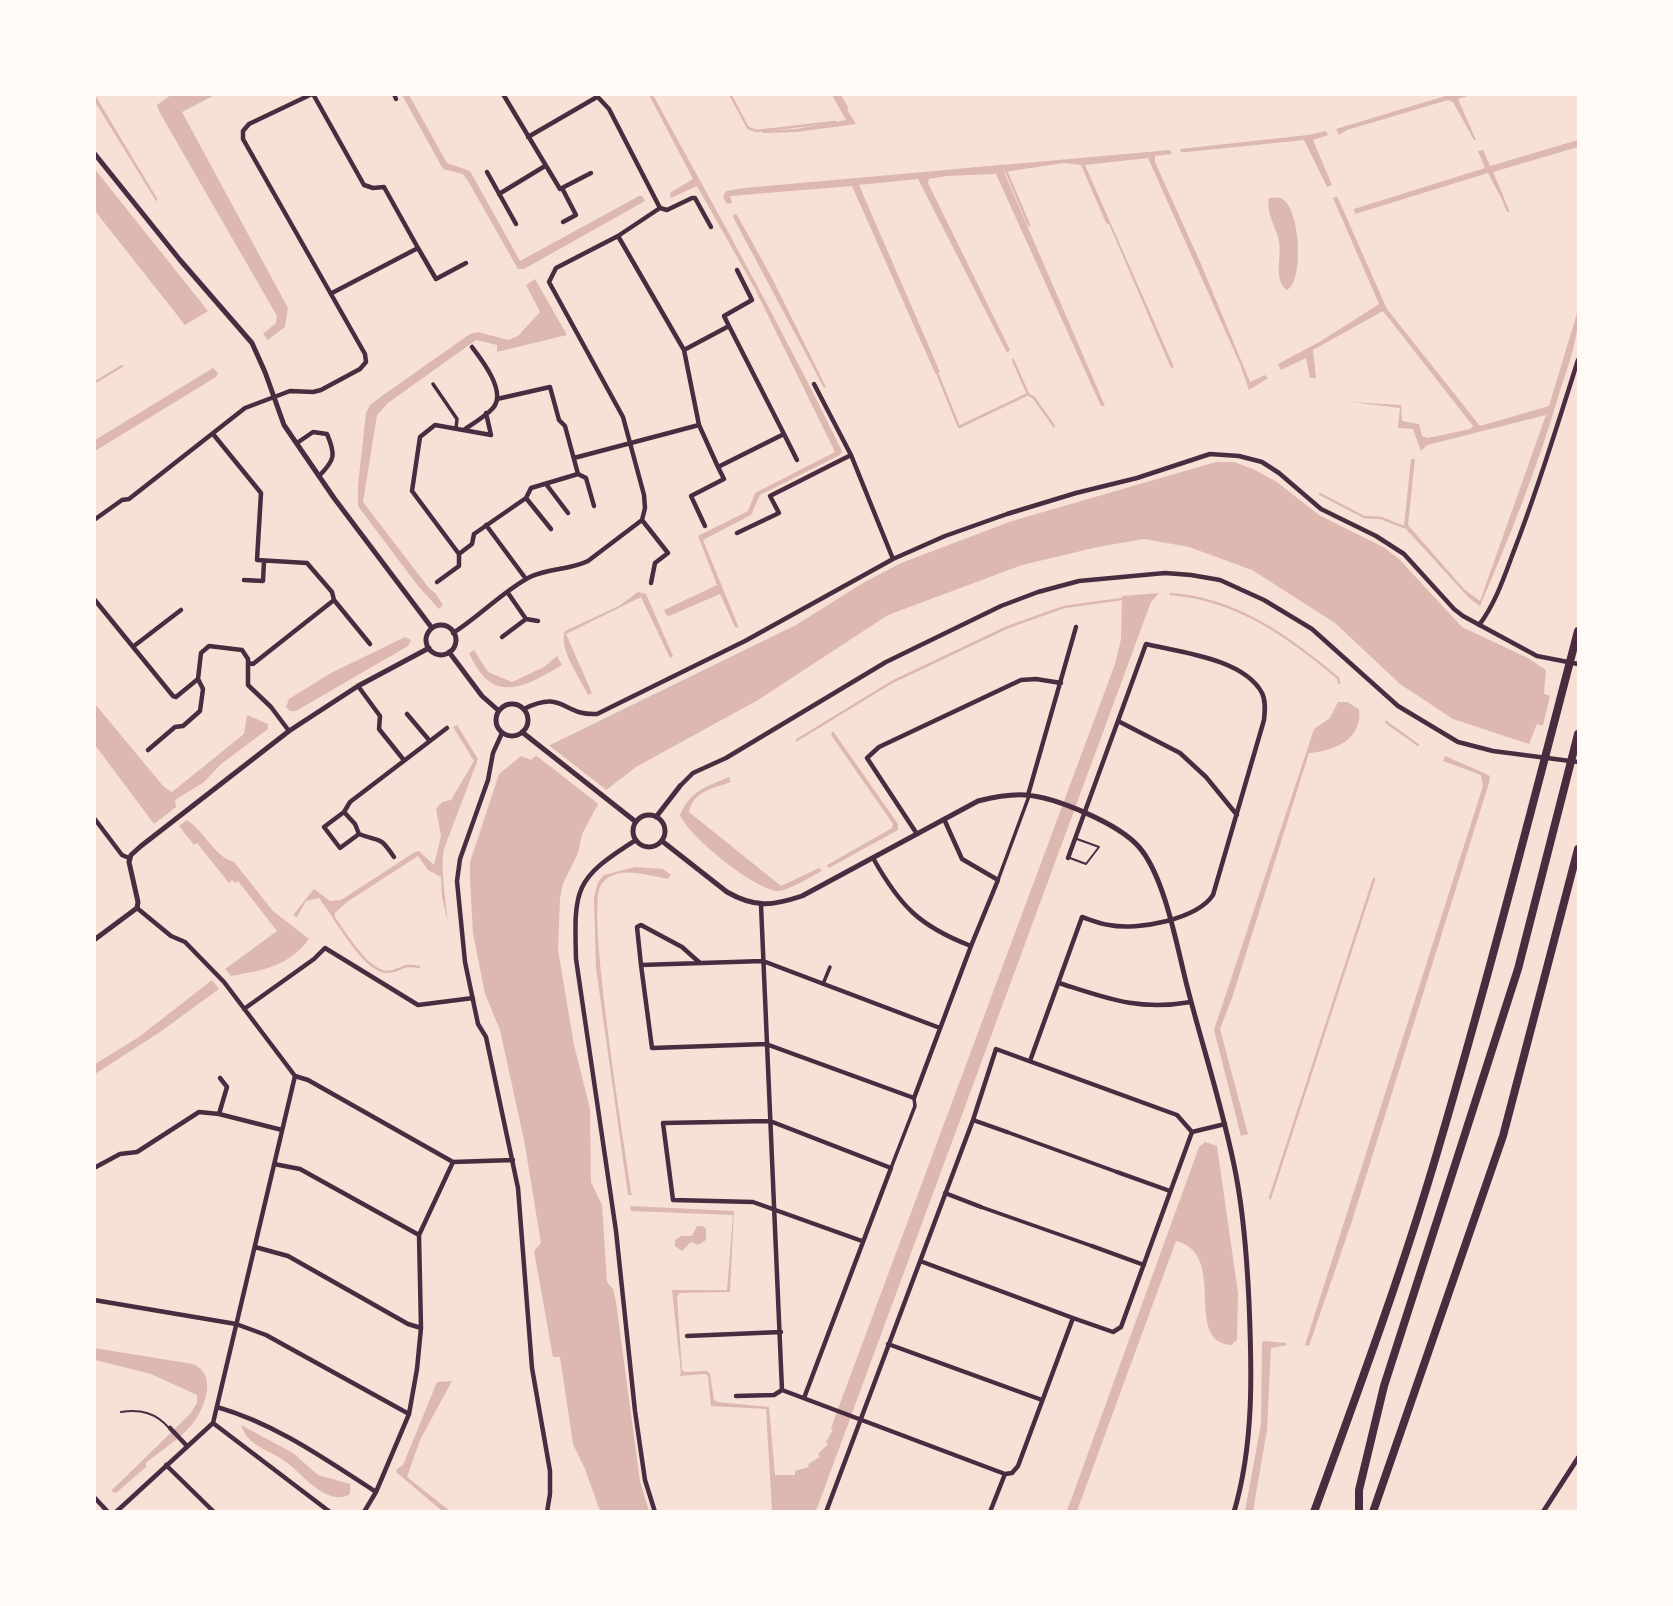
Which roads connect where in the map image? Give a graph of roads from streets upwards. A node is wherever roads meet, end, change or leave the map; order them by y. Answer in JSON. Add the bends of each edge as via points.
{"nodes":[{"id":1,"x":312,"y":94,"type":"edge"},
{"id":2,"x":503,"y":94,"type":"edge"},
{"id":3,"x":596,"y":95,"type":"edge"},
{"id":4,"x":528,"y":137,"type":"junction"},
{"id":5,"x":94,"y":153,"type":"edge"},
{"id":6,"x":545,"y":166,"type":"junction"},
{"id":7,"x":487,"y":172,"type":"dead end"},
{"id":8,"x":591,"y":173,"type":"dead end"},
{"id":9,"x":562,"y":188,"type":"junction"},
{"id":10,"x":499,"y":194,"type":"junction"},
{"id":11,"x":660,"y":208,"type":"junction"},
{"id":12,"x":563,"y":222,"type":"dead end"},
{"id":13,"x":516,"y":224,"type":"dead end"},
{"id":14,"x":711,"y":227,"type":"dead end"},
{"id":15,"x":618,"y":236,"type":"junction"},
{"id":16,"x":418,"y":248,"type":"junction"},
{"id":17,"x":466,"y":263,"type":"dead end"},
{"id":18,"x":737,"y":270,"type":"dead end"},
{"id":19,"x":332,"y":293,"type":"junction"},
{"id":20,"x":729,"y":326,"type":"junction"},
{"id":21,"x":472,"y":347,"type":"dead end"},
{"id":22,"x":684,"y":350,"type":"junction"},
{"id":23,"x":1578,"y":360,"type":"edge"},
{"id":24,"x":433,"y":384,"type":"dead end"},
{"id":25,"x":814,"y":384,"type":"dead end"},
{"id":26,"x":273,"y":396,"type":"junction"},
{"id":27,"x":497,"y":399,"type":"junction"},
{"id":28,"x":486,"y":413,"type":"junction"},
{"id":29,"x":699,"y":425,"type":"junction"},
{"id":30,"x":456,"y":428,"type":"junction"},
{"id":31,"x":464,"y":430,"type":"junction"},
{"id":32,"x":213,"y":433,"type":"junction"},
{"id":33,"x":784,"y":434,"type":"junction"},
{"id":34,"x":297,"y":443,"type":"junction"},
{"id":35,"x":630,"y":443,"type":"junction"},
{"id":36,"x":851,"y":455,"type":"junction"},
{"id":37,"x":574,"y":458,"type":"junction"},
{"id":38,"x":797,"y":460,"type":"dead end"},
{"id":39,"x":718,"y":467,"type":"junction"},
{"id":40,"x":578,"y":474,"type":"junction"},
{"id":41,"x":319,"y":476,"type":"junction"},
{"id":42,"x":546,"y":484,"type":"junction"},
{"id":43,"x":526,"y":498,"type":"junction"},
{"id":44,"x":594,"y":506,"type":"dead end"},
{"id":45,"x":568,"y":513,"type":"dead end"},
{"id":46,"x":94,"y":520,"type":"edge"},
{"id":47,"x":642,"y":520,"type":"junction"},
{"id":48,"x":486,"y":525,"type":"junction"},
{"id":49,"x":705,"y":526,"type":"dead end"},
{"id":50,"x":551,"y":529,"type":"dead end"},
{"id":51,"x":737,"y":533,"type":"dead end"},
{"id":52,"x":459,"y":554,"type":"junction"},
{"id":53,"x":893,"y":559,"type":"junction"},
{"id":54,"x":264,"y":561,"type":"junction"},
{"id":55,"x":526,"y":579,"type":"junction"},
{"id":56,"x":244,"y":580,"type":"dead end"},
{"id":57,"x":437,"y":582,"type":"dead end"},
{"id":58,"x":652,"y":583,"type":"dead end"},
{"id":59,"x":508,"y":593,"type":"junction"},
{"id":60,"x":94,"y":598,"type":"edge"},
{"id":61,"x":334,"y":600,"type":"junction"},
{"id":62,"x":181,"y":610,"type":"dead end"},
{"id":63,"x":526,"y":619,"type":"junction"},
{"id":64,"x":538,"y":621,"type":"dead end"},
{"id":65,"x":1479,"y":625,"type":"junction"},
{"id":66,"x":1076,"y":627,"type":"dead end"},
{"id":67,"x":432,"y":628,"type":"junction"},
{"id":68,"x":453,"y":633,"type":"junction"},
{"id":69,"x":1578,"y":634,"type":"edge"},
{"id":70,"x":502,"y":637,"type":"dead end"},
{"id":71,"x":370,"y":644,"type":"dead end"},
{"id":72,"x":134,"y":646,"type":"junction"},
{"id":73,"x":429,"y":648,"type":"junction"},
{"id":74,"x":449,"y":652,"type":"junction"},
{"id":75,"x":248,"y":663,"type":"junction"},
{"id":76,"x":1578,"y":664,"type":"edge"},
{"id":77,"x":198,"y":679,"type":"junction"},
{"id":78,"x":1061,"y":683,"type":"junction"},
{"id":79,"x":358,"y":686,"type":"junction"},
{"id":80,"x":524,"y":709,"type":"junction"},
{"id":81,"x":499,"y":710,"type":"junction"},
{"id":82,"x":407,"y":714,"type":"dead end"},
{"id":83,"x":1118,"y":721,"type":"junction"},
{"id":84,"x":447,"y":728,"type":"dead end"},
{"id":85,"x":289,"y":731,"type":"junction"},
{"id":86,"x":522,"y":732,"type":"junction"},
{"id":87,"x":502,"y":733,"type":"junction"},
{"id":88,"x":1578,"y":734,"type":"edge"},
{"id":89,"x":429,"y":740,"type":"junction"},
{"id":90,"x":148,"y":750,"type":"dead end"},
{"id":91,"x":403,"y":759,"type":"junction"},
{"id":92,"x":1578,"y":762,"type":"edge"},
{"id":93,"x":680,"y":786,"type":"joint"},
{"id":94,"x":1028,"y":795,"type":"junction"},
{"id":95,"x":344,"y":812,"type":"junction"},
{"id":96,"x":1082,"y":813,"type":"junction"},
{"id":97,"x":1237,"y":816,"type":"junction"},
{"id":98,"x":656,"y":817,"type":"junction"},
{"id":99,"x":94,"y":818,"type":"edge"},
{"id":100,"x":944,"y":818,"type":"junction"},
{"id":101,"x":636,"y":822,"type":"junction"},
{"id":102,"x":359,"y":834,"type":"junction"},
{"id":103,"x":917,"y":834,"type":"junction"},
{"id":104,"x":636,"y":841,"type":"junction"},
{"id":105,"x":662,"y":841,"type":"junction"},
{"id":106,"x":1578,"y":849,"type":"edge"},
{"id":107,"x":394,"y":857,"type":"dead end"},
{"id":108,"x":129,"y":858,"type":"junction"},
{"id":109,"x":873,"y":858,"type":"junction"},
{"id":110,"x":1068,"y":858,"type":"road end"},
{"id":111,"x":998,"y":880,"type":"junction"},
{"id":112,"x":761,"y":905,"type":"junction"},
{"id":113,"x":137,"y":908,"type":"junction"},
{"id":114,"x":1169,"y":919,"type":"junction"},
{"id":115,"x":94,"y":940,"type":"edge"},
{"id":116,"x":971,"y":946,"type":"junction"},
{"id":117,"x":763,"y":961,"type":"junction"},
{"id":118,"x":701,"y":963,"type":"junction"},
{"id":119,"x":641,"y":965,"type":"junction"},
{"id":120,"x":830,"y":967,"type":"dead end"},
{"id":121,"x":1059,"y":983,"type":"junction"},
{"id":122,"x":824,"y":984,"type":"junction"},
{"id":123,"x":472,"y":998,"type":"junction"},
{"id":124,"x":1191,"y":1002,"type":"junction"},
{"id":125,"x":244,"y":1009,"type":"junction"},
{"id":126,"x":940,"y":1027,"type":"junction"},
{"id":127,"x":766,"y":1044,"type":"junction"},
{"id":128,"x":1030,"y":1061,"type":"junction"},
{"id":129,"x":295,"y":1076,"type":"junction"},
{"id":130,"x":220,"y":1078,"type":"dead end"},
{"id":131,"x":914,"y":1098,"type":"junction"},
{"id":132,"x":219,"y":1114,"type":"junction"},
{"id":133,"x":770,"y":1121,"type":"junction"},
{"id":134,"x":973,"y":1121,"type":"junction"},
{"id":135,"x":1225,"y":1124,"type":"junction"},
{"id":136,"x":282,"y":1130,"type":"junction"},
{"id":137,"x":1007,"y":1132,"type":"joint"},
{"id":138,"x":1192,"y":1132,"type":"junction"},
{"id":139,"x":513,"y":1160,"type":"junction"},
{"id":140,"x":453,"y":1162,"type":"junction"},
{"id":141,"x":274,"y":1164,"type":"junction"},
{"id":142,"x":94,"y":1168,"type":"edge"},
{"id":143,"x":891,"y":1168,"type":"junction"},
{"id":144,"x":1117,"y":1172,"type":"joint"},
{"id":145,"x":1170,"y":1191,"type":"junction"},
{"id":146,"x":945,"y":1193,"type":"junction"},
{"id":147,"x":981,"y":1207,"type":"joint"},
{"id":148,"x":773,"y":1208,"type":"junction"},
{"id":149,"x":419,"y":1235,"type":"junction"},
{"id":150,"x":862,"y":1241,"type":"junction"},
{"id":151,"x":1092,"y":1246,"type":"joint"},
{"id":152,"x":255,"y":1247,"type":"junction"},
{"id":153,"x":919,"y":1261,"type":"junction"},
{"id":154,"x":1144,"y":1265,"type":"junction"},
{"id":155,"x":94,"y":1300,"type":"edge"},
{"id":156,"x":1073,"y":1318,"type":"junction"},
{"id":157,"x":236,"y":1324,"type":"junction"},
{"id":158,"x":421,"y":1328,"type":"junction"},
{"id":159,"x":781,"y":1332,"type":"junction"},
{"id":160,"x":687,"y":1336,"type":"dead end"},
{"id":161,"x":888,"y":1344,"type":"junction"},
{"id":162,"x":782,"y":1390,"type":"junction"},
{"id":163,"x":736,"y":1396,"type":"dead end"},
{"id":164,"x":804,"y":1398,"type":"junction"},
{"id":165,"x":1042,"y":1400,"type":"junction"},
{"id":166,"x":216,"y":1407,"type":"junction"},
{"id":167,"x":409,"y":1414,"type":"junction"},
{"id":168,"x":860,"y":1418,"type":"junction"},
{"id":169,"x":213,"y":1423,"type":"junction"},
{"id":170,"x":170,"y":1428,"type":"road end"},
{"id":171,"x":187,"y":1446,"type":"junction"},
{"id":172,"x":1578,"y":1458,"type":"edge"},
{"id":173,"x":166,"y":1465,"type":"junction"},
{"id":174,"x":1005,"y":1474,"type":"junction"},
{"id":175,"x":376,"y":1492,"type":"junction"},
{"id":176,"x":94,"y":1496,"type":"edge"},
{"id":177,"x":108,"y":1511,"type":"edge"},
{"id":178,"x":116,"y":1511,"type":"edge"},
{"id":179,"x":214,"y":1511,"type":"edge"},
{"id":180,"x":330,"y":1511,"type":"edge"},
{"id":181,"x":365,"y":1511,"type":"edge"},
{"id":182,"x":547,"y":1511,"type":"edge"},
{"id":183,"x":655,"y":1511,"type":"edge"},
{"id":184,"x":826,"y":1511,"type":"edge"},
{"id":185,"x":990,"y":1511,"type":"edge"},
{"id":186,"x":1234,"y":1511,"type":"edge"},
{"id":187,"x":1314,"y":1511,"type":"edge"},
{"id":188,"x":1359,"y":1511,"type":"edge"},
{"id":189,"x":1373,"y":1511,"type":"edge"},
{"id":190,"x":1543,"y":1511,"type":"edge"}],
"edges":[{"from":1,"to":16,"type":"street","via":[[364,185],[384,187]]},
{"from":1,"to":19,"type":"street","via":[[249,124],[243,139]]},
{"from":2,"to":4,"type":"street"},
{"from":3,"to":4,"type":"street"},
{"from":3,"to":11,"type":"street","via":[[609,109]]},
{"from":4,"to":6,"type":"street"},
{"from":5,"to":26,"type":"street","via":[[251,343]]},
{"from":6,"to":9,"type":"street"},
{"from":6,"to":10,"type":"street"},
{"from":7,"to":10,"type":"street"},
{"from":8,"to":9,"type":"street"},
{"from":9,"to":12,"type":"street","via":[[576,215]]},
{"from":10,"to":13,"type":"street"},
{"from":11,"to":14,"type":"street","via":[[667,210],[695,198]]},
{"from":11,"to":15,"type":"street"},
{"from":15,"to":22,"type":"street"},
{"from":15,"to":35,"type":"street","via":[[556,268],[549,282],[623,417]]},
{"from":16,"to":17,"type":"street","via":[[436,279]]},
{"from":16,"to":19,"type":"street"},
{"from":18,"to":20,"type":"street","via":[[752,300],[724,316]]},
{"from":19,"to":26,"type":"street","via":[[366,362],[313,393],[290,391]]},
{"from":20,"to":22,"type":"street"},
{"from":20,"to":33,"type":"street"},
{"from":21,"to":27,"type":"street","via":[[490,370]]},
{"from":22,"to":29,"type":"street"},
{"from":23,"to":65,"type":"street","via":[[1538,487]]},
{"from":24,"to":30,"type":"street","via":[[457,419]]},
{"from":25,"to":36,"type":"street"},
{"from":26,"to":32,"type":"street","via":[[245,408]]},
{"from":26,"to":34,"type":"street"},
{"from":27,"to":28,"type":"street"},
{"from":27,"to":37,"type":"street","via":[[550,387]]},
{"from":28,"to":31,"type":"street"},
{"from":28,"to":31,"type":"street","via":[[491,435]]},
{"from":29,"to":35,"type":"street"},
{"from":29,"to":39,"type":"street"},
{"from":30,"to":31,"type":"street"},
{"from":30,"to":52,"type":"street","via":[[435,425],[420,437],[412,491]]},
{"from":32,"to":46,"type":"street","via":[[129,499]]},
{"from":32,"to":54,"type":"street","via":[[261,493],[257,560]]},
{"from":33,"to":38,"type":"street"},
{"from":33,"to":39,"type":"street"},
{"from":34,"to":41,"type":"street"},
{"from":34,"to":41,"type":"street","via":[[313,432],[327,434],[334,449],[332,463]]},
{"from":35,"to":37,"type":"street"},
{"from":35,"to":47,"type":"street","via":[[644,495]]},
{"from":36,"to":51,"type":"street","via":[[770,496],[779,513]]},
{"from":36,"to":53,"type":"street"},
{"from":37,"to":40,"type":"street"},
{"from":39,"to":49,"type":"street","via":[[724,479],[691,496]]},
{"from":40,"to":42,"type":"street"},
{"from":40,"to":44,"type":"street","via":[[586,478]]},
{"from":41,"to":67,"type":"street"},
{"from":42,"to":43,"type":"street","via":[[531,488]]},
{"from":42,"to":45,"type":"street"},
{"from":43,"to":48,"type":"street"},
{"from":43,"to":50,"type":"street"},
{"from":47,"to":55,"type":"street","via":[[588,561]]},
{"from":47,"to":58,"type":"street","via":[[668,553],[655,564]]},
{"from":48,"to":52,"type":"street"},
{"from":48,"to":55,"type":"street"},
{"from":52,"to":57,"type":"street","via":[[459,566]]},
{"from":53,"to":65,"type":"street","via":[[1007,514],[1196,458],[1224,454],[1262,462],[1321,509],[1404,554],[1454,609]]},
{"from":53,"to":80,"type":"street","via":[[601,713],[586,714],[550,701]]},
{"from":54,"to":56,"type":"street","via":[[263,580]]},
{"from":54,"to":61,"type":"street","via":[[307,563]]},
{"from":55,"to":59,"type":"street"},
{"from":59,"to":63,"type":"street"},
{"from":59,"to":68,"type":"street"},
{"from":60,"to":72,"type":"street"},
{"from":61,"to":71,"type":"street"},
{"from":61,"to":75,"type":"street","via":[[253,664]]},
{"from":62,"to":72,"type":"street"},
{"from":63,"to":64,"type":"street"},
{"from":63,"to":70,"type":"street"},
{"from":65,"to":76,"type":"street","via":[[1537,656]]},
{"from":66,"to":78,"type":"street"},
{"from":67,"to":68,"type":"street","via":[[443,625]]},
{"from":67,"to":73,"type":"street","via":[[426,639]]},
{"from":68,"to":74,"type":"street","via":[[455,643]]},
{"from":69,"to":187,"type":"highway","via":[[1438,1148]]},
{"from":72,"to":77,"type":"street","via":[[173,696]]},
{"from":73,"to":74,"type":"street","via":[[436,654]]},
{"from":73,"to":79,"type":"street"},
{"from":74,"to":81,"type":"street","via":[[482,696]]},
{"from":75,"to":77,"type":"street","via":[[242,650],[209,646],[201,653]]},
{"from":75,"to":85,"type":"street","via":[[248,685]]},
{"from":77,"to":90,"type":"street","via":[[203,689],[200,711]]},
{"from":78,"to":94,"type":"street"},
{"from":78,"to":103,"type":"street","via":[[1021,680],[878,747],[867,758]]},
{"from":79,"to":85,"type":"street"},
{"from":79,"to":91,"type":"street","via":[[380,716],[379,729]]},
{"from":80,"to":81,"type":"street","via":[[511,704]]},
{"from":80,"to":86,"type":"street","via":[[527,724]]},
{"from":81,"to":87,"type":"street","via":[[496,725]]},
{"from":82,"to":89,"type":"street"},
{"from":83,"to":96,"type":"street"},
{"from":83,"to":97,"type":"street","via":[[1180,752]]},
{"from":83,"to":97,"type":"street","via":[[1146,644],[1214,660],[1251,680],[1262,693],[1264,720]]},
{"from":84,"to":89,"type":"street"},
{"from":85,"to":108,"type":"street"},
{"from":86,"to":87,"type":"street","via":[[513,736]]},
{"from":86,"to":101,"type":"street"},
{"from":87,"to":123,"type":"street","via":[[460,859],[457,881]]},
{"from":88,"to":188,"type":"highway","via":[[1518,969],[1384,1386],[1359,1490]]},
{"from":89,"to":91,"type":"street"},
{"from":91,"to":95,"type":"street"},
{"from":92,"to":93,"type":"street","via":[[1458,742],[1398,706],[1312,629],[1264,600],[1220,580],[1165,573],[1079,581],[1001,606],[886,662],[693,773]]},
{"from":93,"to":98,"type":"street"},
{"from":94,"to":96,"type":"street"},
{"from":94,"to":100,"type":"street","via":[[978,801]]},
{"from":94,"to":111,"type":"street"},
{"from":95,"to":102,"type":"street"},
{"from":95,"to":102,"type":"street","via":[[324,827],[340,848]]},
{"from":96,"to":110,"type":"street"},
{"from":96,"to":114,"type":"street","via":[[1111,824],[1140,847]]},
{"from":97,"to":114,"type":"street","via":[[1213,895],[1198,910]]},
{"from":98,"to":101,"type":"street","via":[[645,816]]},
{"from":98,"to":105,"type":"street","via":[[665,827]]},
{"from":99,"to":108,"type":"street"},
{"from":100,"to":103,"type":"street"},
{"from":100,"to":111,"type":"street","via":[[962,859]]},
{"from":101,"to":104,"type":"street"},
{"from":102,"to":107,"type":"street","via":[[378,838]]},
{"from":103,"to":109,"type":"street"},
{"from":104,"to":105,"type":"street","via":[[649,848]]},
{"from":104,"to":183,"type":"street","via":[[584,881],[577,900],[576,959],[616,1231],[635,1411],[645,1480]]},
{"from":105,"to":112,"type":"street","via":[[727,892]]},
{"from":106,"to":189,"type":"highway","via":[[1503,1136]]},
{"from":108,"to":113,"type":"street"},
{"from":109,"to":112,"type":"street","via":[[802,896]]},
{"from":109,"to":116,"type":"street","via":[[906,908],[941,934]]},
{"from":111,"to":116,"type":"street"},
{"from":112,"to":117,"type":"street"},
{"from":113,"to":115,"type":"street"},
{"from":113,"to":125,"type":"street","via":[[185,942]]},
{"from":114,"to":121,"type":"street","via":[[1132,927],[1083,917]]},
{"from":114,"to":124,"type":"street"},
{"from":116,"to":126,"type":"street"},
{"from":117,"to":118,"type":"street"},
{"from":117,"to":122,"type":"street"},
{"from":117,"to":127,"type":"street"},
{"from":118,"to":119,"type":"street"},
{"from":118,"to":119,"type":"street","via":[[641,925],[637,927]]},
{"from":119,"to":127,"type":"street","via":[[653,1048]]},
{"from":120,"to":122,"type":"street"},
{"from":121,"to":124,"type":"street","via":[[1133,1005],[1163,1007]]},
{"from":121,"to":128,"type":"street"},
{"from":122,"to":126,"type":"street"},
{"from":123,"to":125,"type":"street","via":[[418,1005],[325,948]]},
{"from":123,"to":139,"type":"street","via":[[486,1037]]},
{"from":124,"to":135,"type":"street"},
{"from":125,"to":129,"type":"street"},
{"from":126,"to":131,"type":"street"},
{"from":127,"to":131,"type":"street"},
{"from":127,"to":133,"type":"street"},
{"from":128,"to":134,"type":"street","via":[[996,1049]]},
{"from":128,"to":138,"type":"street","via":[[1177,1115]]},
{"from":129,"to":136,"type":"street"},
{"from":129,"to":140,"type":"street"},
{"from":130,"to":132,"type":"street","via":[[227,1087]]},
{"from":131,"to":143,"type":"street"},
{"from":132,"to":136,"type":"street"},
{"from":132,"to":142,"type":"street","via":[[199,1112],[137,1152],[120,1154]]},
{"from":133,"to":143,"type":"street"},
{"from":133,"to":148,"type":"street"},
{"from":133,"to":148,"type":"street","via":[[663,1123],[673,1200],[753,1202]]},
{"from":134,"to":137,"type":"street"},
{"from":134,"to":146,"type":"street"},
{"from":135,"to":138,"type":"street"},
{"from":135,"to":186,"type":"street","via":[[1245,1235],[1252,1362],[1248,1441]]},
{"from":136,"to":141,"type":"street"},
{"from":137,"to":144,"type":"street"},
{"from":138,"to":145,"type":"street"},
{"from":139,"to":140,"type":"street"},
{"from":139,"to":182,"type":"street","via":[[532,1368],[550,1471]]},
{"from":140,"to":149,"type":"street"},
{"from":141,"to":149,"type":"street","via":[[300,1169]]},
{"from":141,"to":152,"type":"street"},
{"from":143,"to":150,"type":"street"},
{"from":144,"to":145,"type":"street"},
{"from":145,"to":154,"type":"street"},
{"from":146,"to":147,"type":"street"},
{"from":146,"to":153,"type":"street"},
{"from":147,"to":151,"type":"street"},
{"from":148,"to":150,"type":"street"},
{"from":148,"to":159,"type":"street"},
{"from":149,"to":158,"type":"street"},
{"from":150,"to":164,"type":"street"},
{"from":151,"to":154,"type":"street"},
{"from":152,"to":157,"type":"street"},
{"from":152,"to":158,"type":"street","via":[[288,1256]]},
{"from":153,"to":156,"type":"street"},
{"from":153,"to":161,"type":"street"},
{"from":154,"to":156,"type":"street","via":[[1121,1327],[1113,1332]]},
{"from":155,"to":157,"type":"street"},
{"from":156,"to":165,"type":"street"},
{"from":157,"to":166,"type":"street"},
{"from":157,"to":167,"type":"street","via":[[266,1335]]},
{"from":158,"to":167,"type":"street"},
{"from":159,"to":160,"type":"street"},
{"from":159,"to":162,"type":"street"},
{"from":161,"to":165,"type":"street"},
{"from":161,"to":168,"type":"street"},
{"from":162,"to":163,"type":"street","via":[[774,1395]]},
{"from":162,"to":164,"type":"street"},
{"from":164,"to":168,"type":"street"},
{"from":165,"to":174,"type":"street","via":[[1018,1466]]},
{"from":166,"to":169,"type":"street"},
{"from":166,"to":175,"type":"street","via":[[291,1437]]},
{"from":167,"to":175,"type":"street"},
{"from":168,"to":174,"type":"street"},
{"from":168,"to":184,"type":"street"},
{"from":169,"to":171,"type":"street"},
{"from":169,"to":180,"type":"street"},
{"from":170,"to":171,"type":"street"},
{"from":171,"to":173,"type":"street"},
{"from":172,"to":190,"type":"street"},
{"from":173,"to":178,"type":"street"},
{"from":173,"to":179,"type":"street"},
{"from":174,"to":185,"type":"street"},
{"from":175,"to":181,"type":"street"},
{"from":176,"to":177,"type":"street"}]}
